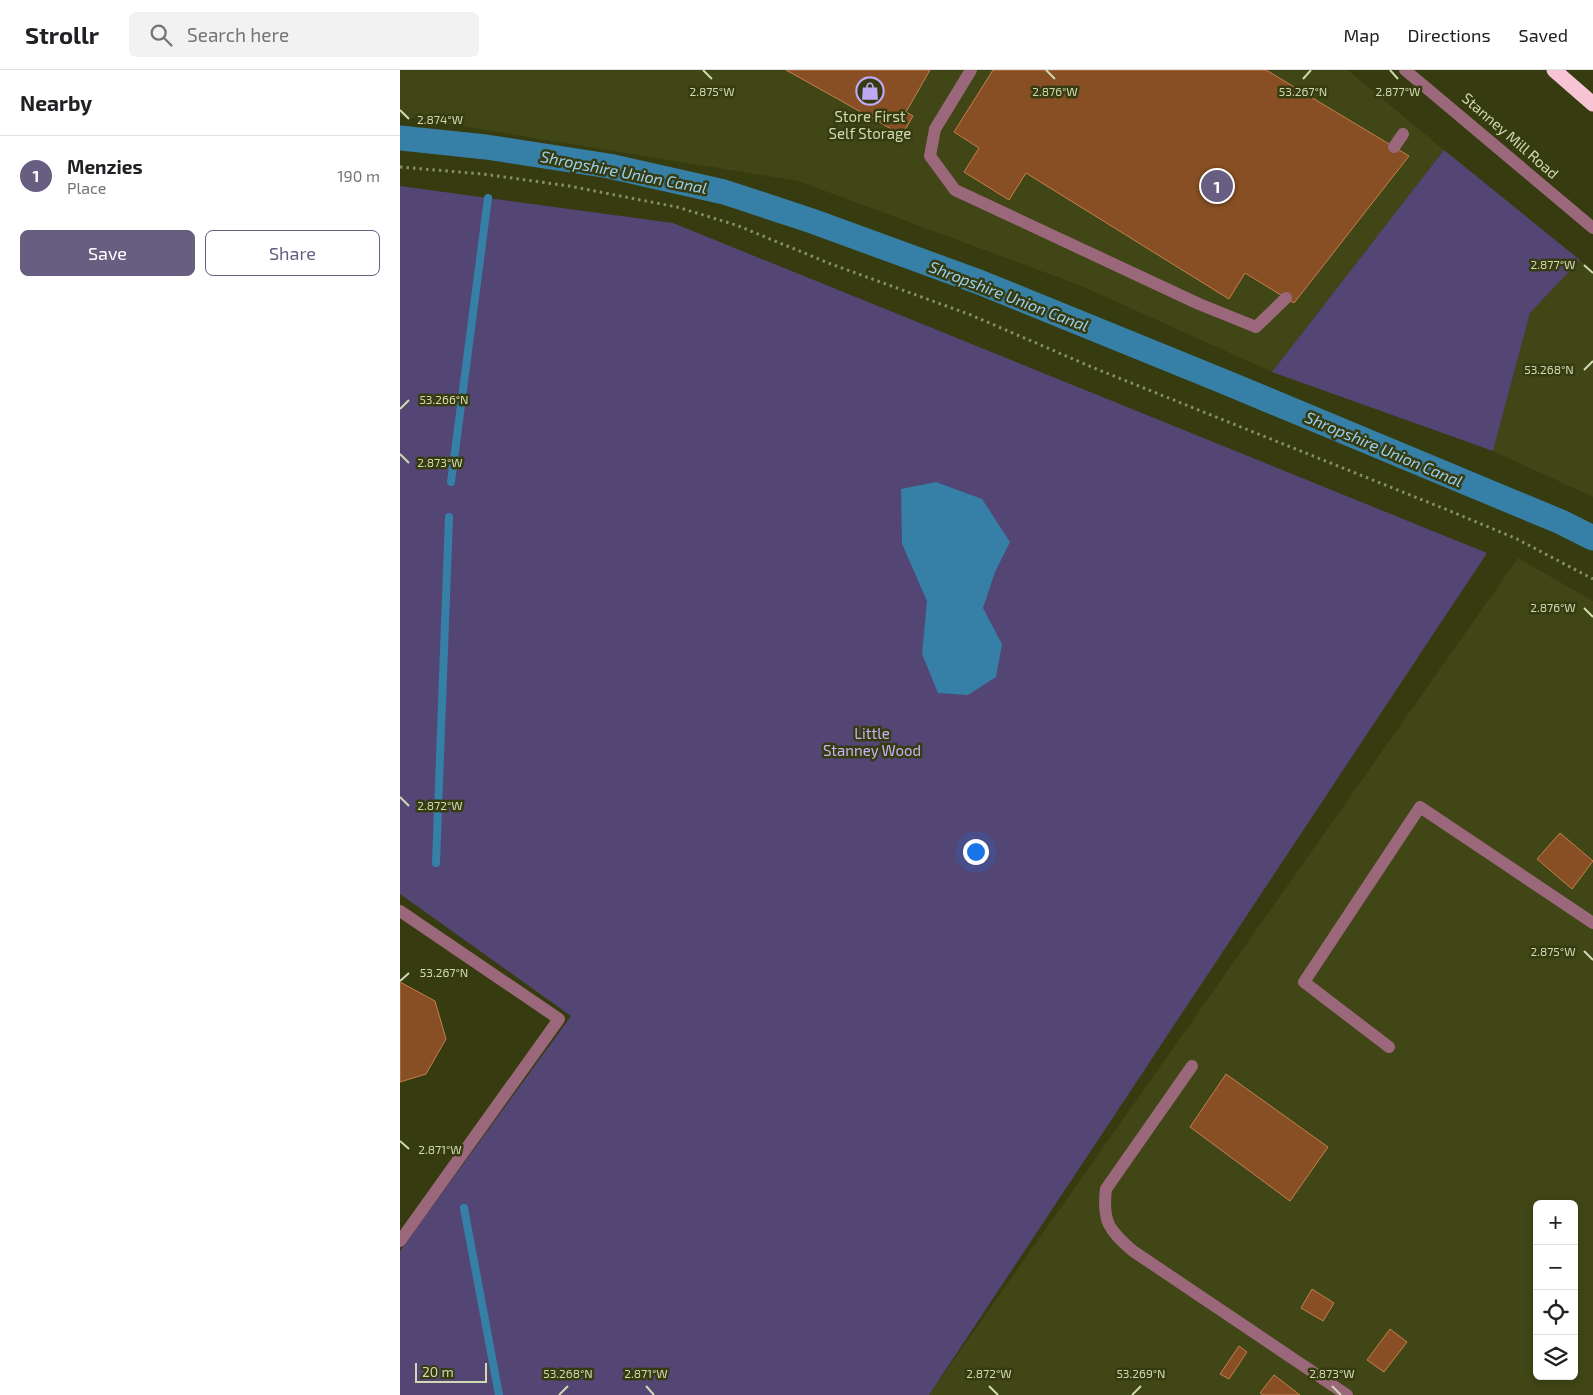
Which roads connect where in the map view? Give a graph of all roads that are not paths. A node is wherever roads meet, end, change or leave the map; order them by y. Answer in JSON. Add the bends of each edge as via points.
{"nodes":[{"id":1,"x":971,"y":70,"type":"edge"},
{"id":2,"x":1406,"y":70,"type":"edge"},
{"id":3,"x":1554,"y":70,"type":"edge"},
{"id":4,"x":1593,"y":104,"type":"edge"},
{"id":5,"x":1403,"y":134,"type":"dead end"},
{"id":6,"x":1394,"y":147,"type":"dead end"},
{"id":7,"x":1593,"y":228,"type":"edge"},
{"id":8,"x":1286,"y":298,"type":"dead end"},
{"id":9,"x":400,"y":911,"type":"edge"},
{"id":10,"x":1593,"y":923,"type":"edge"},
{"id":11,"x":1389,"y":1047,"type":"dead end"},
{"id":12,"x":1192,"y":1066,"type":"dead end"},
{"id":13,"x":400,"y":1241,"type":"edge"},
{"id":14,"x":1347,"y":1395,"type":"edge"}],
"edges":[{"from":1,"to":8,"type":"street","via":[[935,129],[930,156],[955,190],[1199,304],[1256,327]]},
{"from":2,"to":7,"type":"street","name":"Stanney Mill Road"},
{"from":3,"to":4,"type":"highway"},
{"from":5,"to":6,"type":"street"},
{"from":9,"to":13,"type":"street","via":[[559,1019]]},
{"from":10,"to":11,"type":"street","via":[[1420,806],[1304,982]]},
{"from":12,"to":14,"type":"street","via":[[1106,1189],[1104,1208],[1107,1224],[1133,1251]]}]}
